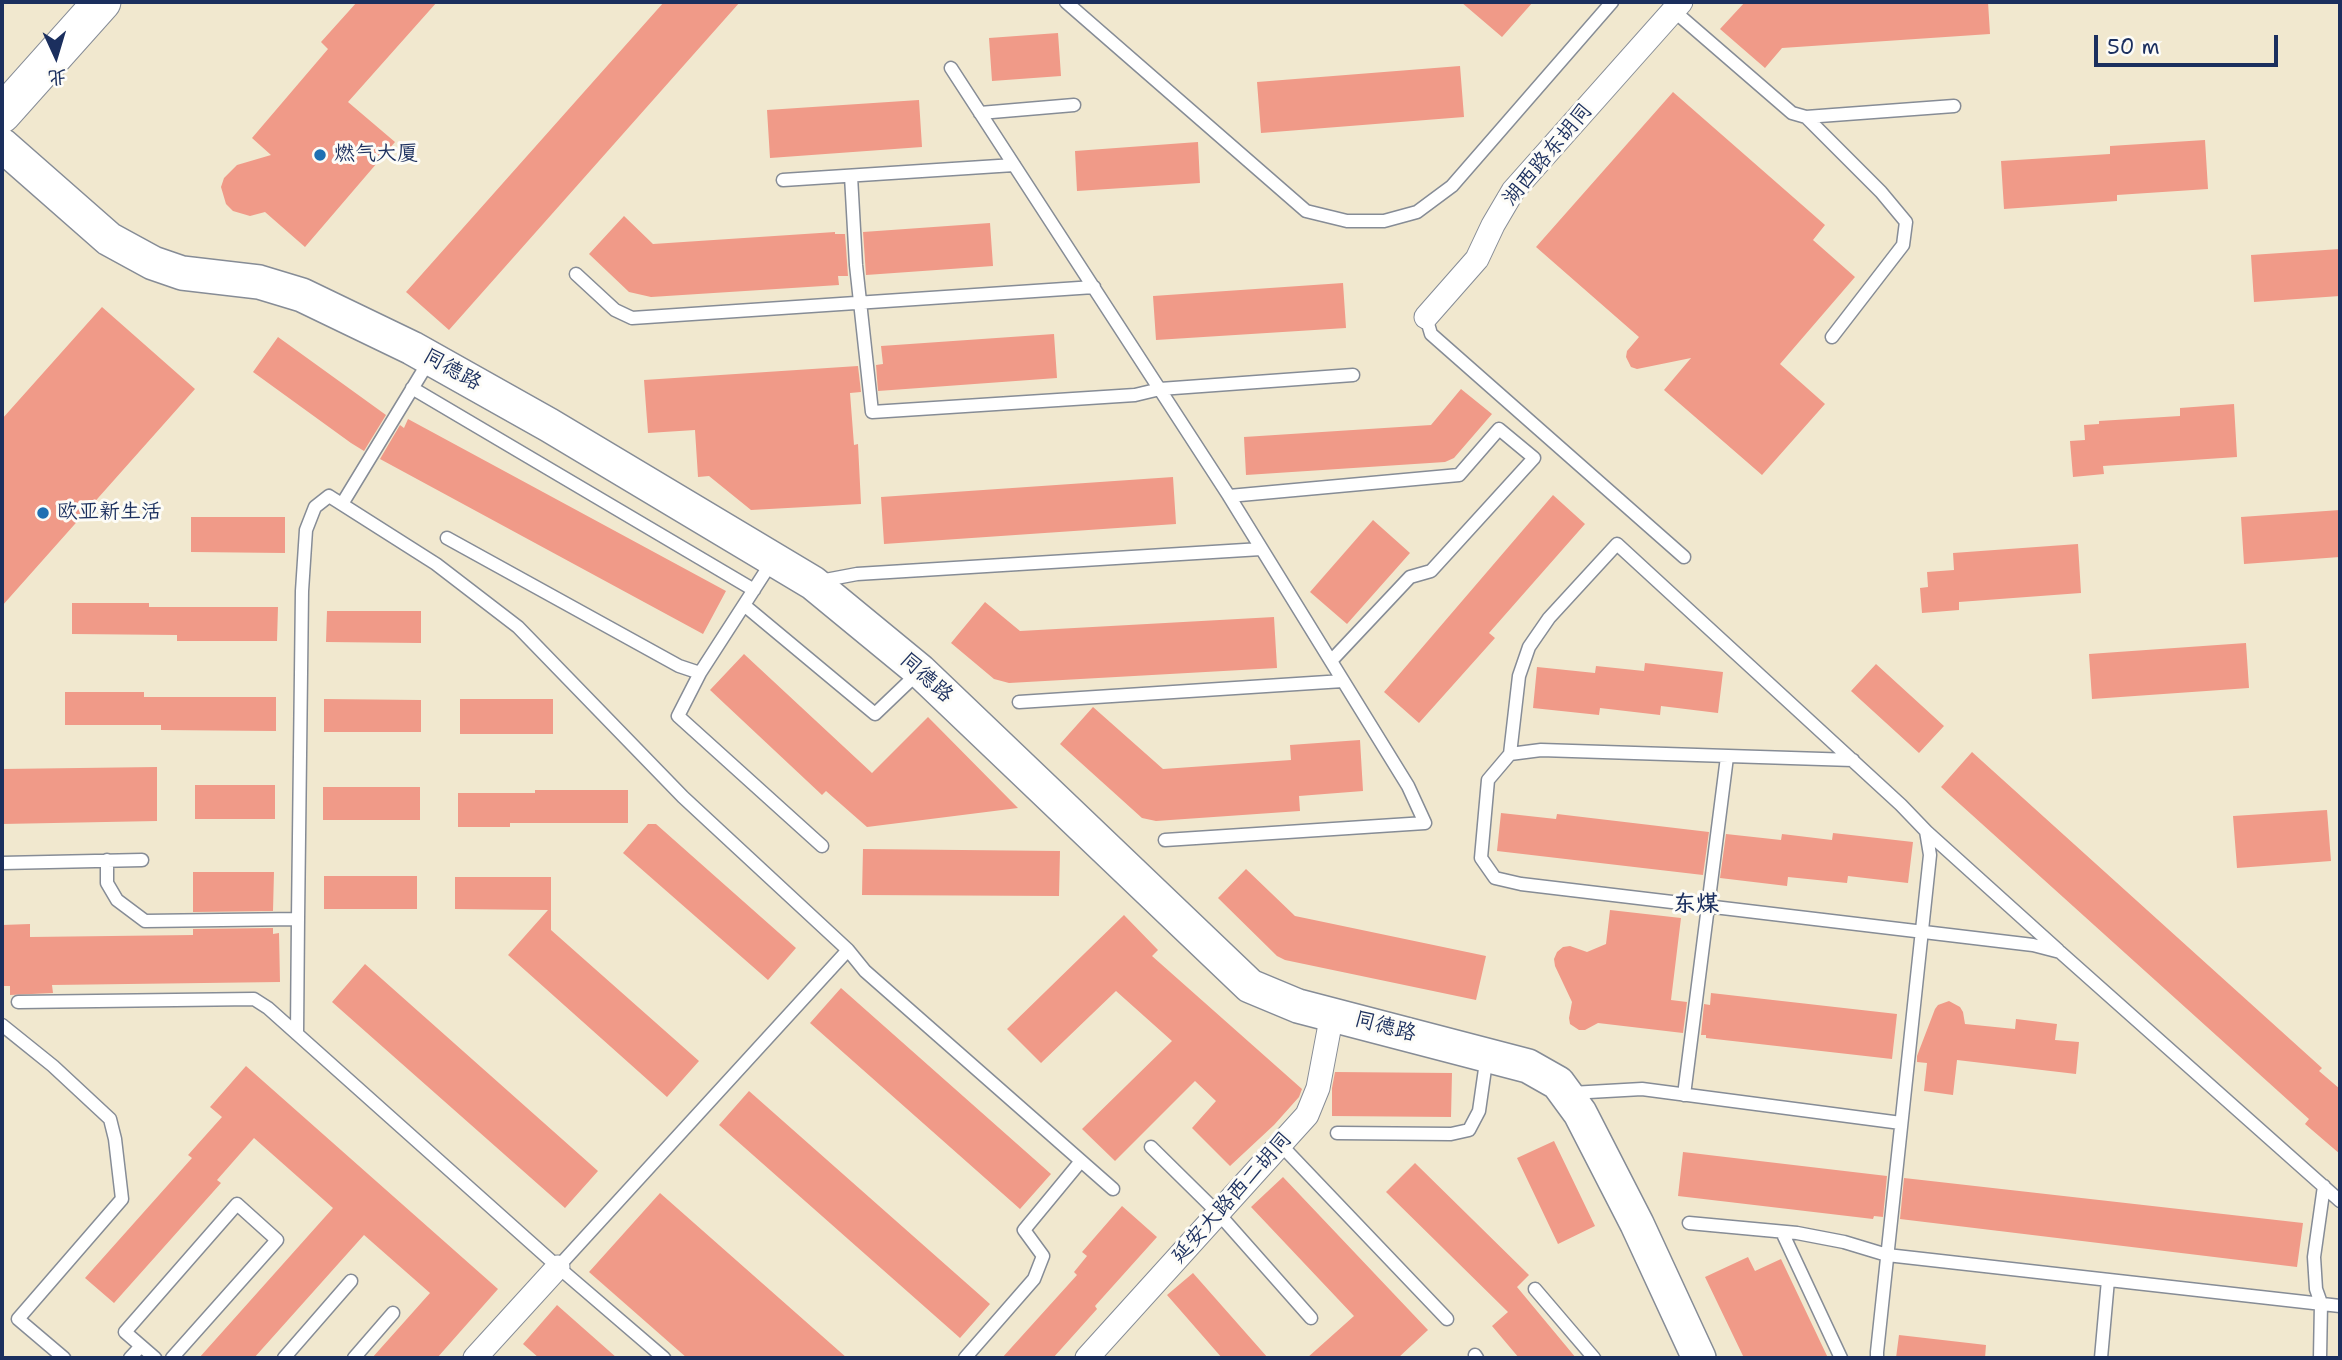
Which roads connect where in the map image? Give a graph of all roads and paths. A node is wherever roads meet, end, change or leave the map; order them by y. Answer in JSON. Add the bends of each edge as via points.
{"nodes":[{"id":1,"x":71,"y":2,"type":"edge"},
{"id":2,"x":102,"y":2,"type":"edge"},
{"id":3,"x":1066,"y":2,"type":"edge"},
{"id":4,"x":1612,"y":2,"type":"edge"},
{"id":5,"x":1677,"y":6,"type":"edge"},
{"id":6,"x":951,"y":68,"type":"dead end"},
{"id":7,"x":2,"y":80,"type":"edge"},
{"id":8,"x":1074,"y":105,"type":"dead end"},
{"id":9,"x":1954,"y":106,"type":"dead end"},
{"id":10,"x":980,"y":113,"type":"junction"},
{"id":11,"x":2,"y":114,"type":"edge"},
{"id":12,"x":1806,"y":117,"type":"junction"},
{"id":13,"x":2,"y":145,"type":"edge"},
{"id":14,"x":1014,"y":165,"type":"junction"},
{"id":15,"x":851,"y":176,"type":"junction"},
{"id":16,"x":783,"y":180,"type":"dead end"},
{"id":17,"x":576,"y":274,"type":"dead end"},
{"id":18,"x":1094,"y":287,"type":"junction"},
{"id":19,"x":862,"y":304,"type":"junction"},
{"id":20,"x":1426,"y":317,"type":"joint"},
{"id":21,"x":1832,"y":337,"type":"dead end"},
{"id":22,"x":430,"y":359,"type":"junction"},
{"id":23,"x":1353,"y":375,"type":"dead end"},
{"id":24,"x":412,"y":388,"type":"junction"},
{"id":25,"x":1160,"y":389,"type":"junction"},
{"id":26,"x":1229,"y":496,"type":"junction"},
{"id":27,"x":342,"y":504,"type":"junction"},
{"id":28,"x":447,"y":538,"type":"dead end"},
{"id":29,"x":1261,"y":548,"type":"junction"},
{"id":30,"x":1684,"y":557,"type":"dead end"},
{"id":31,"x":774,"y":559,"type":"junction"},
{"id":32,"x":813,"y":583,"type":"junction"},
{"id":33,"x":754,"y":590,"type":"junction"},
{"id":34,"x":744,"y":605,"type":"junction"},
{"id":35,"x":1331,"y":661,"type":"junction"},
{"id":36,"x":920,"y":671,"type":"junction"},
{"id":37,"x":700,"y":673,"type":"junction"},
{"id":38,"x":1343,"y":681,"type":"junction"},
{"id":39,"x":1019,"y":702,"type":"dead end"},
{"id":40,"x":1510,"y":754,"type":"junction"},
{"id":41,"x":1727,"y":757,"type":"junction"},
{"id":42,"x":1853,"y":761,"type":"junction"},
{"id":43,"x":1926,"y":831,"type":"junction"},
{"id":44,"x":1165,"y":840,"type":"dead end"},
{"id":45,"x":822,"y":846,"type":"dead end"},
{"id":46,"x":107,"y":860,"type":"junction"},
{"id":47,"x":142,"y":860,"type":"dead end"},
{"id":48,"x":2,"y":863,"type":"edge"},
{"id":49,"x":1707,"y":907,"type":"junction"},
{"id":50,"x":298,"y":919,"type":"junction"},
{"id":51,"x":1922,"y":933,"type":"junction"},
{"id":52,"x":848,"y":950,"type":"junction"},
{"id":53,"x":2060,"y":952,"type":"junction"},
{"id":54,"x":19,"y":1002,"type":"dead end"},
{"id":55,"x":1332,"y":1014,"type":"junction"},
{"id":56,"x":2,"y":1025,"type":"edge"},
{"id":57,"x":297,"y":1034,"type":"junction"},
{"id":58,"x":1487,"y":1055,"type":"junction"},
{"id":59,"x":1566,"y":1094,"type":"junction"},
{"id":60,"x":1684,"y":1095,"type":"junction"},
{"id":61,"x":1901,"y":1123,"type":"junction"},
{"id":62,"x":1337,"y":1133,"type":"dead end"},
{"id":63,"x":1280,"y":1144,"type":"junction"},
{"id":64,"x":1151,"y":1147,"type":"dead end"},
{"id":65,"x":1081,"y":1161,"type":"junction"},
{"id":66,"x":2324,"y":1186,"type":"junction"},
{"id":67,"x":1113,"y":1189,"type":"dead end"},
{"id":68,"x":2340,"y":1201,"type":"edge"},
{"id":69,"x":1218,"y":1213,"type":"junction"},
{"id":70,"x":1689,"y":1223,"type":"dead end"},
{"id":71,"x":1782,"y":1232,"type":"junction"},
{"id":72,"x":1887,"y":1255,"type":"junction"},
{"id":73,"x":558,"y":1267,"type":"junction"},
{"id":74,"x":2108,"y":1280,"type":"junction"},
{"id":75,"x":351,"y":1281,"type":"dead end"},
{"id":76,"x":1535,"y":1289,"type":"dead end"},
{"id":77,"x":2321,"y":1303,"type":"junction"},
{"id":78,"x":2340,"y":1306,"type":"edge"},
{"id":79,"x":393,"y":1313,"type":"dead end"},
{"id":80,"x":1311,"y":1318,"type":"dead end"},
{"id":81,"x":1447,"y":1319,"type":"dead end"},
{"id":82,"x":141,"y":1346,"type":"junction"},
{"id":83,"x":64,"y":1358,"type":"edge"},
{"id":84,"x":130,"y":1358,"type":"edge"},
{"id":85,"x":155,"y":1358,"type":"edge"},
{"id":86,"x":172,"y":1358,"type":"edge"},
{"id":87,"x":284,"y":1358,"type":"edge"},
{"id":88,"x":354,"y":1358,"type":"edge"},
{"id":89,"x":475,"y":1358,"type":"edge"},
{"id":90,"x":664,"y":1358,"type":"edge"},
{"id":91,"x":965,"y":1358,"type":"edge"},
{"id":92,"x":1087,"y":1358,"type":"edge"},
{"id":93,"x":1594,"y":1358,"type":"edge"},
{"id":94,"x":1699,"y":1358,"type":"edge"},
{"id":95,"x":1841,"y":1358,"type":"edge"},
{"id":96,"x":1877,"y":1358,"type":"edge"},
{"id":97,"x":2101,"y":1358,"type":"edge"},
{"id":98,"x":2320,"y":1358,"type":"edge"}],
"edges":[{"from":1,"to":7,"type":"main road"},
{"from":2,"to":11,"type":"main road"},
{"from":3,"to":4,"type":"lane","via":[[1306,211],[1347,220],[1384,221],[1417,212],[1452,186]]},
{"from":5,"to":12,"type":"lane","via":[[1792,113]]},
{"from":5,"to":20,"type":"street","name":"湖西路东胡同","via":[[1513,191],[1478,259]]},
{"from":6,"to":10,"type":"lane"},
{"from":8,"to":10,"type":"lane"},
{"from":9,"to":12,"type":"lane"},
{"from":10,"to":14,"type":"lane"},
{"from":12,"to":21,"type":"lane","via":[[1906,222],[1903,246]]},
{"from":13,"to":22,"type":"street","name":"同德路","via":[[109,239],[153,263],[182,273],[259,282],[302,295]]},
{"from":14,"to":15,"type":"lane"},
{"from":14,"to":18,"type":"lane"},
{"from":15,"to":16,"type":"lane"},
{"from":15,"to":19,"type":"lane"},
{"from":17,"to":19,"type":"lane","via":[[615,310],[632,318]]},
{"from":18,"to":19,"type":"lane"},
{"from":18,"to":25,"type":"lane"},
{"from":19,"to":25,"type":"lane","via":[[872,412],[1135,395]]},
{"from":20,"to":30,"type":"lane","via":[[1431,334]]},
{"from":22,"to":24,"type":"lane"},
{"from":22,"to":31,"type":"street","name":"同德路"},
{"from":23,"to":25,"type":"lane"},
{"from":24,"to":27,"type":"lane"},
{"from":24,"to":33,"type":"lane"},
{"from":25,"to":26,"type":"lane"},
{"from":26,"to":29,"type":"lane"},
{"from":26,"to":35,"type":"lane","via":[[1460,475],[1499,429],[1534,458],[1431,571],[1410,576]]},
{"from":27,"to":50,"type":"lane","via":[[329,496],[315,507],[306,530]]},
{"from":27,"to":52,"type":"lane","via":[[436,564],[519,627],[683,797]]},
{"from":28,"to":37,"type":"lane","via":[[679,666]]},
{"from":29,"to":32,"type":"lane","via":[[857,574]]},
{"from":29,"to":35,"type":"lane"},
{"from":31,"to":32,"type":"street","name":"同德路"},
{"from":31,"to":33,"type":"lane"},
{"from":32,"to":36,"type":"street","name":"同德路"},
{"from":33,"to":34,"type":"lane"},
{"from":34,"to":36,"type":"lane","via":[[875,714]]},
{"from":34,"to":37,"type":"lane"},
{"from":35,"to":38,"type":"lane"},
{"from":36,"to":55,"type":"street","name":"同德路","via":[[1250,986]]},
{"from":37,"to":45,"type":"lane","via":[[678,716]]},
{"from":38,"to":39,"type":"lane"},
{"from":38,"to":44,"type":"lane","via":[[1408,786],[1425,823]]},
{"from":40,"to":41,"type":"lane","via":[[1541,750]]},
{"from":40,"to":42,"type":"lane","via":[[1519,676],[1528,647],[1617,544]]},
{"from":40,"to":49,"type":"lane","via":[[1488,780],[1484,810],[1481,858],[1495,878]]},
{"from":41,"to":42,"type":"lane"},
{"from":41,"to":49,"type":"lane"},
{"from":42,"to":43,"type":"lane"},
{"from":43,"to":51,"type":"lane","via":[[1930,855]]},
{"from":43,"to":53,"type":"lane"},
{"from":46,"to":47,"type":"lane"},
{"from":46,"to":48,"type":"lane"},
{"from":46,"to":50,"type":"lane","via":[[107,883],[117,900],[145,921]]},
{"from":49,"to":51,"type":"lane"},
{"from":49,"to":60,"type":"lane"},
{"from":50,"to":57,"type":"lane"},
{"from":51,"to":53,"type":"lane"},
{"from":51,"to":61,"type":"lane"},
{"from":52,"to":65,"type":"lane","via":[[865,971]]},
{"from":52,"to":73,"type":"lane"},
{"from":53,"to":66,"type":"lane"},
{"from":54,"to":57,"type":"lane","via":[[254,999]]},
{"from":55,"to":58,"type":"street","name":"同德路"},
{"from":55,"to":63,"type":"street","name":"延安大路西二胡同","via":[[1318,1088],[1307,1115]]},
{"from":56,"to":83,"type":"lane","via":[[110,1119],[115,1139],[121,1199],[18,1319]]},
{"from":57,"to":73,"type":"lane"},
{"from":58,"to":59,"type":"street","name":"同德路","via":[[1528,1066],[1558,1083]]},
{"from":58,"to":62,"type":"lane","via":[[1479,1111],[1469,1130],[1451,1134]]},
{"from":59,"to":60,"type":"lane","via":[[1642,1089]]},
{"from":59,"to":94,"type":"street","name":"同德路","via":[[1637,1224]]},
{"from":60,"to":61,"type":"lane"},
{"from":61,"to":72,"type":"lane"},
{"from":63,"to":69,"type":"street","name":"延安大路西二胡同"},
{"from":63,"to":81,"type":"lane"},
{"from":64,"to":69,"type":"lane"},
{"from":65,"to":67,"type":"lane"},
{"from":65,"to":91,"type":"lane","via":[[1024,1230],[1043,1256],[1034,1279]]},
{"from":66,"to":68,"type":"lane"},
{"from":66,"to":77,"type":"lane","via":[[2314,1257]]},
{"from":69,"to":80,"type":"lane"},
{"from":69,"to":92,"type":"street","name":"延安大路西二胡同"},
{"from":70,"to":71,"type":"lane"},
{"from":71,"to":72,"type":"lane"},
{"from":71,"to":95,"type":"lane"},
{"from":72,"to":74,"type":"lane"},
{"from":72,"to":96,"type":"lane"},
{"from":73,"to":89,"type":"street"},
{"from":73,"to":90,"type":"lane"},
{"from":74,"to":77,"type":"lane"},
{"from":74,"to":97,"type":"lane"},
{"from":75,"to":87,"type":"lane"},
{"from":76,"to":93,"type":"lane"},
{"from":77,"to":78,"type":"lane"},
{"from":77,"to":98,"type":"lane"},
{"from":79,"to":88,"type":"lane"},
{"from":82,"to":84,"type":"lane"},
{"from":82,"to":85,"type":"lane"},
{"from":82,"to":86,"type":"lane","via":[[125,1332],[237,1204],[277,1240]]}]}
